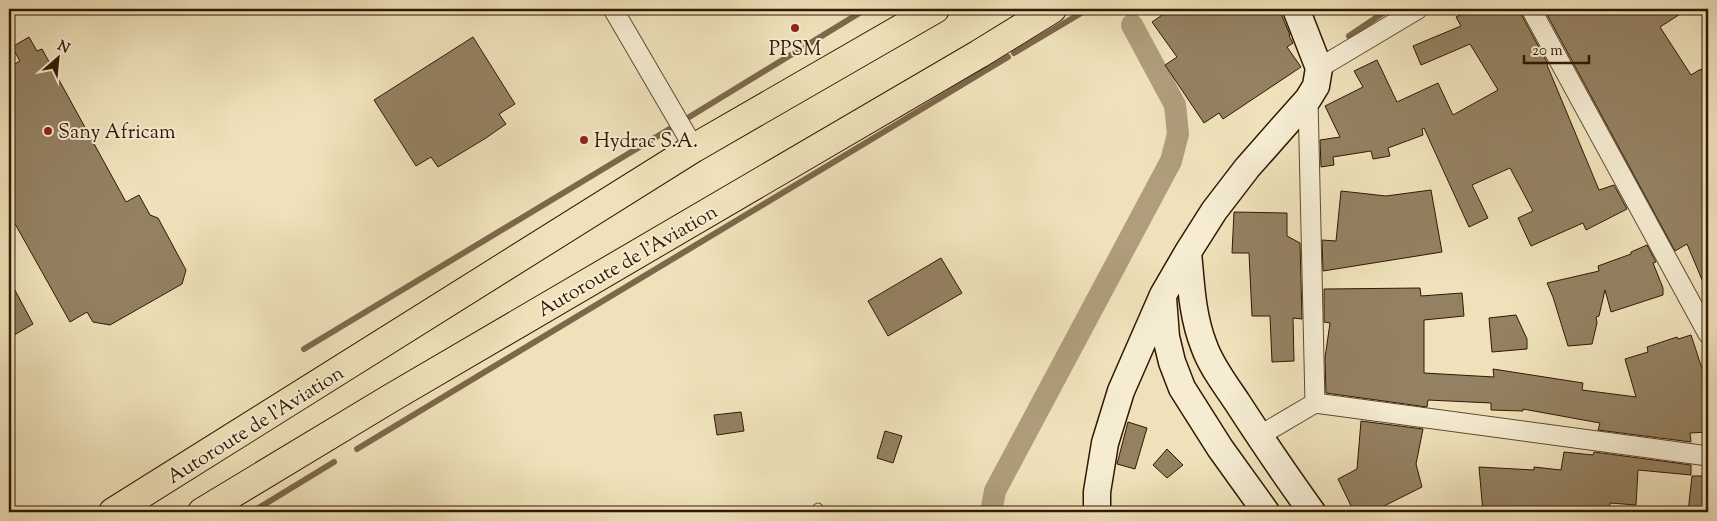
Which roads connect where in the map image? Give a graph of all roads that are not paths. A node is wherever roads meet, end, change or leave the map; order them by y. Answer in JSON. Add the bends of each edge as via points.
{"nodes":[{"id":1,"x":613,"y":9,"type":"edge"},
{"id":2,"x":935,"y":9,"type":"edge"},
{"id":3,"x":1052,"y":9,"type":"edge"},
{"id":4,"x":1296,"y":9,"type":"edge"},
{"id":5,"x":1418,"y":9,"type":"edge"},
{"id":6,"x":1531,"y":9,"type":"edge"},
{"id":7,"x":1319,"y":68,"type":"junction"},
{"id":8,"x":1308,"y":99,"type":"junction"},
{"id":9,"x":694,"y":148,"type":"junction"},
{"id":10,"x":1188,"y":252,"type":"junction"},
{"id":11,"x":1163,"y":295,"type":"junction"},
{"id":12,"x":1708,"y":334,"type":"edge"},
{"id":13,"x":1315,"y":403,"type":"junction"},
{"id":14,"x":1259,"y":436,"type":"junction"},
{"id":15,"x":1708,"y":456,"type":"edge"},
{"id":16,"x":113,"y":512,"type":"edge"},
{"id":17,"x":202,"y":512,"type":"edge"},
{"id":18,"x":1097,"y":512,"type":"edge"},
{"id":19,"x":1266,"y":512,"type":"edge"},
{"id":20,"x":1312,"y":512,"type":"edge"}],
"edges":[{"from":1,"to":9,"type":"street"},
{"from":2,"to":9,"type":"highway","name":"Autoroute de l'Aviation"},
{"from":3,"to":17,"type":"highway","name":"Autoroute de l'Aviation"},
{"from":4,"to":7,"type":"main road"},
{"from":5,"to":7,"type":"street"},
{"from":6,"to":12,"type":"street"},
{"from":7,"to":8,"type":"main road","via":[[1316,86]]},
{"from":8,"to":10,"type":"main road","via":[[1247,168]]},
{"from":8,"to":13,"type":"street"},
{"from":9,"to":16,"type":"highway","name":"Autoroute de l'Aviation"},
{"from":10,"to":11,"type":"main road"},
{"from":10,"to":14,"type":"main road","via":[[1192,296],[1204,346]]},
{"from":11,"to":18,"type":"main road","via":[[1121,390],[1105,443]]},
{"from":11,"to":19,"type":"main road","via":[[1166,337],[1182,388]]},
{"from":13,"to":14,"type":"street"},
{"from":13,"to":15,"type":"street"},
{"from":14,"to":20,"type":"main road"}]}
